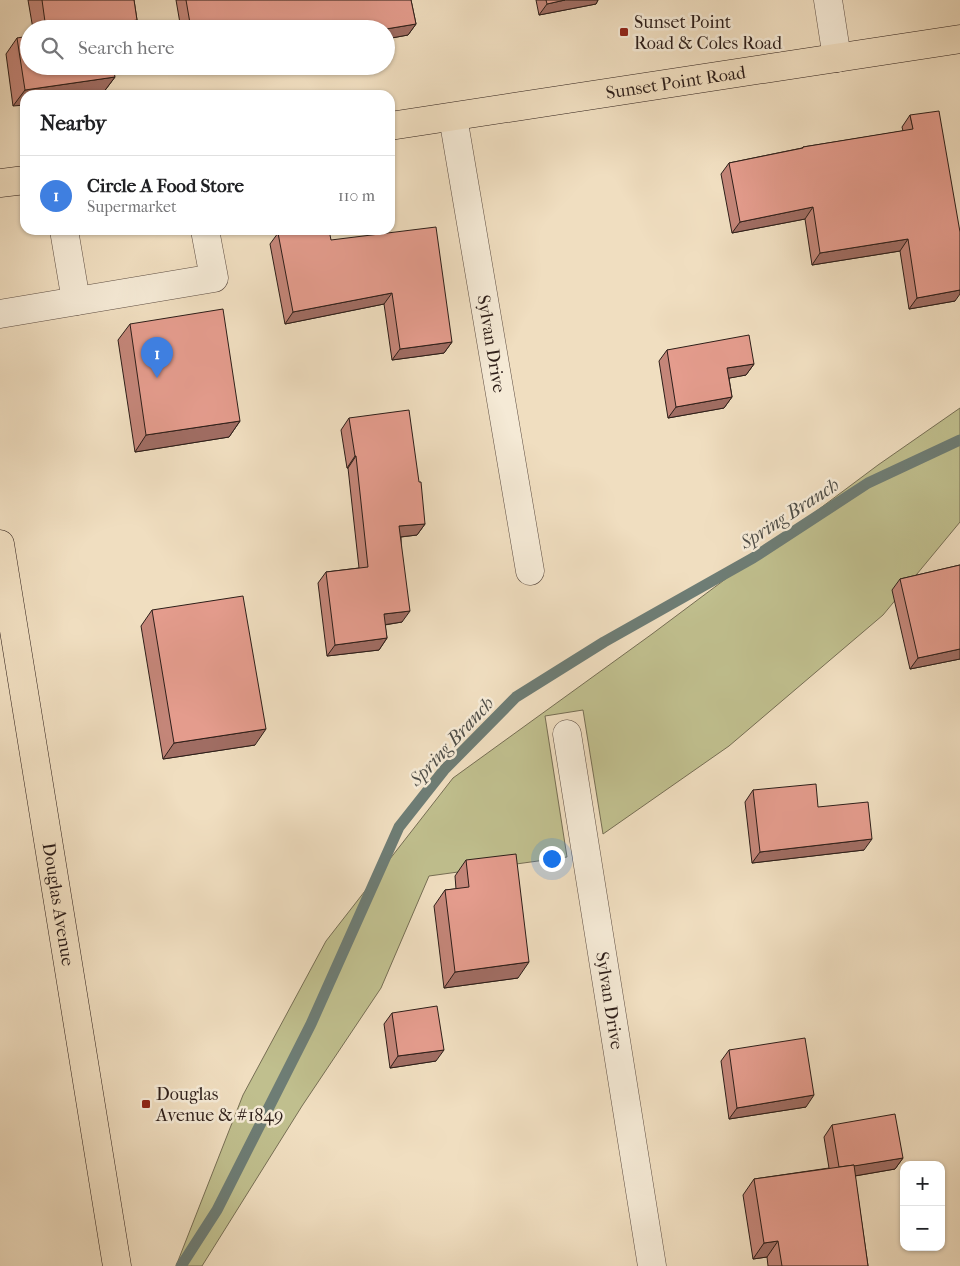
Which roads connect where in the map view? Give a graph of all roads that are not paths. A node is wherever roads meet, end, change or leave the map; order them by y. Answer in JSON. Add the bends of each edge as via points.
{"nodes":[{"id":1,"x":828,"y":0,"type":"edge"},
{"id":2,"x":960,"y":39,"type":"edge"},
{"id":3,"x":837,"y":58,"type":"junction"},
{"id":4,"x":453,"y":117,"type":"junction"},
{"id":5,"x":395,"y":125,"type":"edge"},
{"id":6,"x":20,"y":181,"type":"edge"},
{"id":7,"x":0,"y":183,"type":"edge"},
{"id":8,"x":65,"y":235,"type":"edge"},
{"id":9,"x":206,"y":235,"type":"edge"},
{"id":10,"x":76,"y":301,"type":"junction"},
{"id":11,"x":0,"y":314,"type":"edge"},
{"id":12,"x":0,"y":544,"type":"edge"},
{"id":13,"x":530,"y":571,"type":"dead end"},
{"id":14,"x":568,"y":734,"type":"dead end"},
{"id":15,"x":117,"y":1266,"type":"edge"},
{"id":16,"x":652,"y":1266,"type":"edge"}],
"edges":[{"from":1,"to":3,"type":"street"},
{"from":2,"to":3,"type":"main road","name":"Sunset Point Road"},
{"from":3,"to":4,"type":"main road","name":"Sunset Point Road"},
{"from":4,"to":5,"type":"main road","name":"Sunset Point Road"},
{"from":4,"to":13,"type":"street","name":"Sylvan Drive"},
{"from":6,"to":7,"type":"main road"},
{"from":8,"to":10,"type":"street"},
{"from":9,"to":10,"type":"street","via":[[214,278]]},
{"from":10,"to":11,"type":"street"},
{"from":12,"to":15,"type":"main road","name":"Douglas Avenue"},
{"from":14,"to":16,"type":"street","name":"Sylvan Drive"}]}
